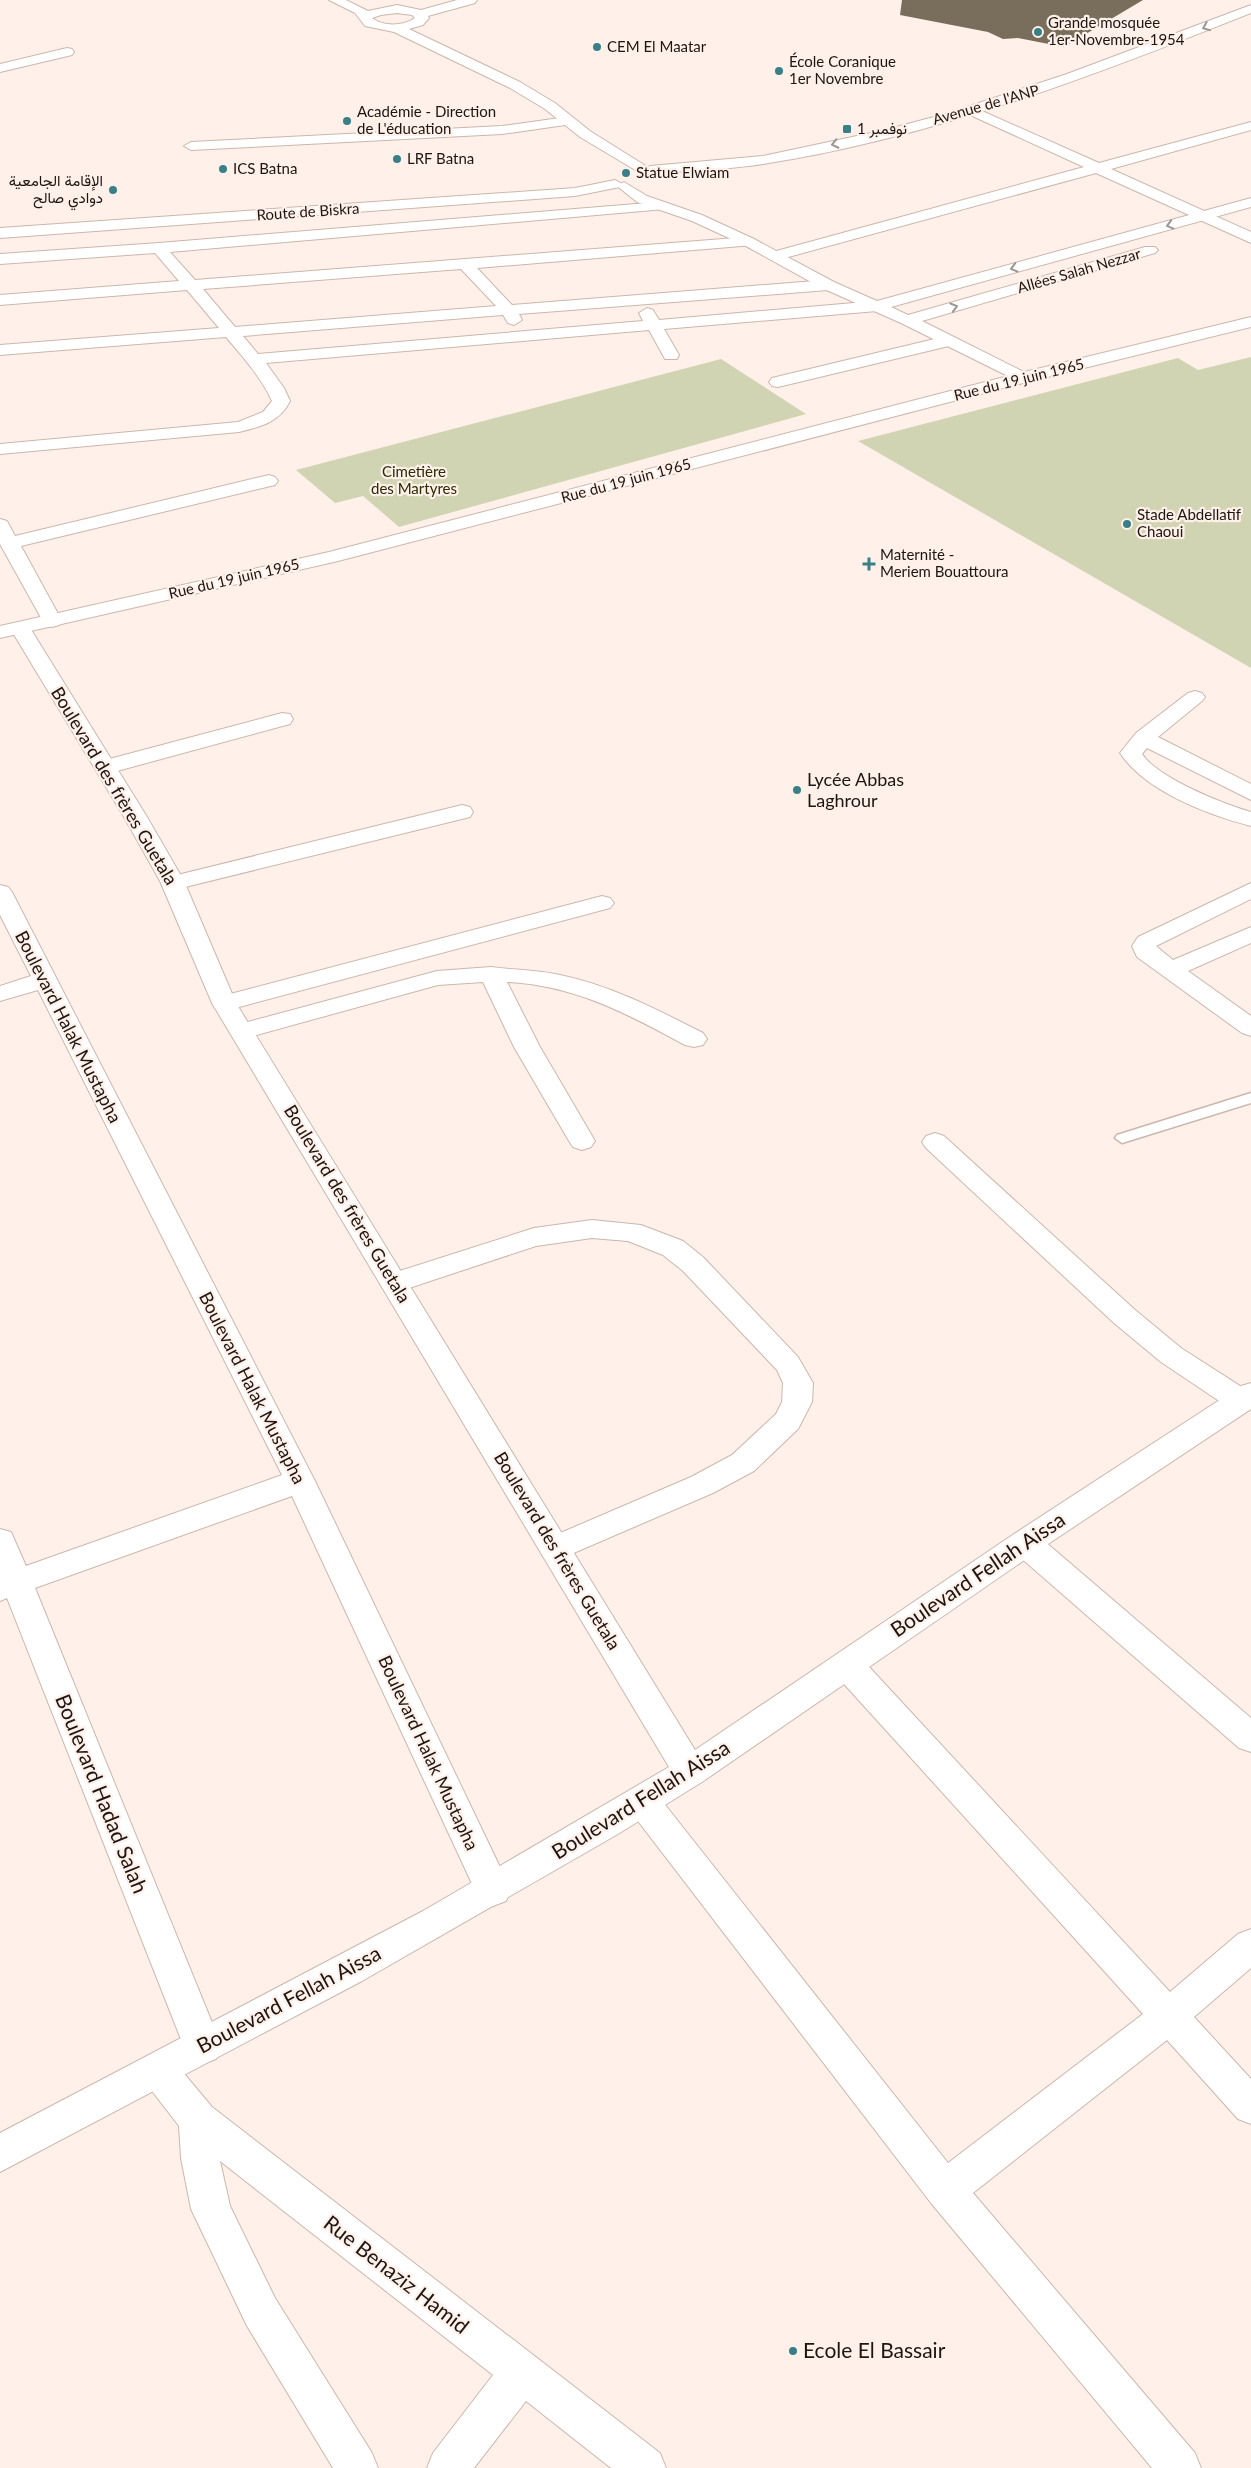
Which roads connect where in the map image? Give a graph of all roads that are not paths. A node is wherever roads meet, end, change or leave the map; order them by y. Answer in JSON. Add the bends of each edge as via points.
{"nodes":[{"id":1,"x":335,"y":0,"type":"edge"},
{"id":2,"x":353,"y":0,"type":"edge"},
{"id":3,"x":446,"y":0,"type":"edge"},
{"id":4,"x":471,"y":0,"type":"edge"},
{"id":5,"x":390,"y":9,"type":"junction"},
{"id":6,"x":408,"y":10,"type":"junction"},
{"id":7,"x":1250,"y":10,"type":"edge"},
{"id":8,"x":367,"y":16,"type":"junction"},
{"id":9,"x":421,"y":18,"type":"junction"},
{"id":10,"x":394,"y":27,"type":"junction"},
{"id":11,"x":68,"y":52,"type":"dead end"},
{"id":12,"x":473,"y":64,"type":"junction"},
{"id":13,"x":0,"y":68,"type":"edge"},
{"id":14,"x":973,"y":111,"type":"junction"},
{"id":15,"x":567,"y":121,"type":"junction"},
{"id":16,"x":1251,"y":126,"type":"edge"},
{"id":17,"x":585,"y":134,"type":"junction"},
{"id":18,"x":191,"y":146,"type":"dead end"},
{"id":19,"x":1097,"y":167,"type":"junction"},
{"id":20,"x":613,"y":178,"type":"junction"},
{"id":21,"x":652,"y":179,"type":"junction"},
{"id":22,"x":1251,"y":202,"type":"edge"},
{"id":23,"x":660,"y":206,"type":"junction"},
{"id":24,"x":1203,"y":216,"type":"junction"},
{"id":25,"x":697,"y":218,"type":"junction"},
{"id":26,"x":1251,"y":222,"type":"edge"},
{"id":27,"x":0,"y":225,"type":"edge"},
{"id":28,"x":1229,"y":229,"type":"junction"},
{"id":29,"x":0,"y":233,"type":"edge"},
{"id":30,"x":1211,"y":234,"type":"dead end"},
{"id":31,"x":1251,"y":238,"type":"edge"},
{"id":32,"x":749,"y":242,"type":"junction"},
{"id":33,"x":1165,"y":246,"type":"dead end"},
{"id":34,"x":159,"y":248,"type":"junction"},
{"id":35,"x":775,"y":256,"type":"junction"},
{"id":36,"x":0,"y":259,"type":"edge"},
{"id":37,"x":466,"y":265,"type":"junction"},
{"id":38,"x":189,"y":285,"type":"junction"},
{"id":39,"x":828,"y":285,"type":"junction"},
{"id":40,"x":637,"y":299,"type":"junction"},
{"id":41,"x":0,"y":300,"type":"edge"},
{"id":42,"x":876,"y":306,"type":"junction"},
{"id":43,"x":508,"y":310,"type":"junction"},
{"id":44,"x":907,"y":320,"type":"junction"},
{"id":45,"x":1251,"y":322,"type":"edge"},
{"id":46,"x":656,"y":326,"type":"junction"},
{"id":47,"x":230,"y":331,"type":"junction"},
{"id":48,"x":525,"y":337,"type":"junction"},
{"id":49,"x":947,"y":341,"type":"junction"},
{"id":50,"x":0,"y":350,"type":"edge"},
{"id":51,"x":534,"y":354,"type":"dead end"},
{"id":52,"x":670,"y":355,"type":"dead end"},
{"id":53,"x":254,"y":360,"type":"junction"},
{"id":54,"x":1022,"y":378,"type":"junction"},
{"id":55,"x":778,"y":382,"type":"dead end"},
{"id":56,"x":0,"y":449,"type":"edge"},
{"id":57,"x":269,"y":481,"type":"dead end"},
{"id":58,"x":0,"y":526,"type":"edge"},
{"id":59,"x":9,"y":554,"type":"edge"},
{"id":60,"x":52,"y":621,"type":"junction"},
{"id":61,"x":10,"y":630,"type":"edge"},
{"id":62,"x":1195,"y":697,"type":"dead end"},
{"id":63,"x":282,"y":719,"type":"dead end"},
{"id":64,"x":1144,"y":738,"type":"junction"},
{"id":65,"x":106,"y":767,"type":"junction"},
{"id":66,"x":1251,"y":793,"type":"edge"},
{"id":67,"x":462,"y":812,"type":"dead end"},
{"id":68,"x":1251,"y":819,"type":"edge"},
{"id":69,"x":173,"y":883,"type":"junction"},
{"id":70,"x":1251,"y":890,"type":"edge"},
{"id":71,"x":0,"y":892,"type":"edge"},
{"id":72,"x":602,"y":903,"type":"dead end"},
{"id":73,"x":1251,"y":934,"type":"edge"},
{"id":74,"x":1171,"y":970,"type":"junction"},
{"id":75,"x":491,"y":974,"type":"junction"},
{"id":76,"x":44,"y":980,"type":"junction"},
{"id":77,"x":0,"y":994,"type":"edge"},
{"id":78,"x":224,"y":1003,"type":"junction"},
{"id":79,"x":1251,"y":1028,"type":"edge"},
{"id":80,"x":242,"y":1031,"type":"junction"},
{"id":81,"x":694,"y":1039,"type":"dead end"},
{"id":82,"x":1251,"y":1098,"type":"edge"},
{"id":83,"x":1122,"y":1138,"type":"dead end"},
{"id":84,"x":582,"y":1141,"type":"dead end"},
{"id":85,"x":935,"y":1142,"type":"dead end"},
{"id":86,"x":394,"y":1283,"type":"junction"},
{"id":87,"x":1248,"y":1400,"type":"edge"},
{"id":88,"x":300,"y":1481,"type":"junction"},
{"id":89,"x":0,"y":1541,"type":"edge"},
{"id":90,"x":1025,"y":1542,"type":"junction"},
{"id":91,"x":555,"y":1549,"type":"junction"},
{"id":92,"x":8,"y":1585,"type":"edge"},
{"id":93,"x":847,"y":1665,"type":"junction"},
{"id":94,"x":1251,"y":1738,"type":"edge"},
{"id":95,"x":690,"y":1772,"type":"junction"},
{"id":96,"x":643,"y":1802,"type":"junction"},
{"id":97,"x":493,"y":1890,"type":"junction"},
{"id":98,"x":1251,"y":1945,"type":"edge"},
{"id":99,"x":1169,"y":2016,"type":"junction"},
{"id":100,"x":203,"y":2047,"type":"junction"},
{"id":101,"x":158,"y":2070,"type":"junction"},
{"id":102,"x":1251,"y":2106,"type":"edge"},
{"id":103,"x":198,"y":2120,"type":"junction"},
{"id":104,"x":0,"y":2153,"type":"edge"},
{"id":105,"x":945,"y":2190,"type":"junction"},
{"id":106,"x":521,"y":2373,"type":"junction"},
{"id":107,"x":357,"y":2468,"type":"edge"},
{"id":108,"x":448,"y":2468,"type":"edge"},
{"id":109,"x":645,"y":2468,"type":"edge"},
{"id":110,"x":1180,"y":2468,"type":"edge"}],
"edges":[{"from":1,"to":8,"type":"street"},
{"from":2,"to":5,"type":"street"},
{"from":3,"to":6,"type":"street"},
{"from":4,"to":9,"type":"street"},
{"from":5,"to":6,"type":"street"},
{"from":5,"to":8,"type":"street"},
{"from":6,"to":9,"type":"street"},
{"from":7,"to":14,"type":"street","name":"Avenue de l'ANP","one_way":true,"via":[[1073,78]]},
{"from":8,"to":10,"type":"street","via":[[365,19],[374,25]]},
{"from":9,"to":10,"type":"street"},
{"from":9,"to":12,"type":"street"},
{"from":10,"to":12,"type":"street"},
{"from":11,"to":13,"type":"street"},
{"from":12,"to":15,"type":"street","via":[[550,106]]},
{"from":14,"to":19,"type":"street"},
{"from":14,"to":21,"type":"street","name":"Avenue de l'ANP","one_way":true,"via":[[738,167]]},
{"from":15,"to":17,"type":"street"},
{"from":15,"to":18,"type":"street","via":[[504,132]]},
{"from":16,"to":19,"type":"street"},
{"from":17,"to":20,"type":"street"},
{"from":17,"to":21,"type":"street"},
{"from":19,"to":24,"type":"street"},
{"from":19,"to":35,"type":"street"},
{"from":20,"to":21,"type":"street","name":"Avenue de l'ANP","via":[[624,168]]},
{"from":20,"to":23,"type":"street","via":[[637,196]]},
{"from":20,"to":27,"type":"street","name":"Route de Biskra"},
{"from":20,"to":29,"type":"street","name":"Route de Biskra","via":[[575,192]]},
{"from":21,"to":25,"type":"street"},
{"from":22,"to":24,"type":"street"},
{"from":23,"to":25,"type":"street"},
{"from":23,"to":34,"type":"street"},
{"from":24,"to":28,"type":"street"},
{"from":24,"to":42,"type":"street","one_way":true},
{"from":25,"to":32,"type":"street"},
{"from":26,"to":28,"type":"street"},
{"from":28,"to":30,"type":"street"},
{"from":28,"to":31,"type":"street"},
{"from":32,"to":35,"type":"street"},
{"from":32,"to":37,"type":"street"},
{"from":44,"to":33,"type":"street","name":"Allées Salah Nezzar","one_way":true},
{"from":34,"to":36,"type":"street"},
{"from":34,"to":38,"type":"street"},
{"from":35,"to":39,"type":"street"},
{"from":37,"to":38,"type":"street"},
{"from":37,"to":43,"type":"street"},
{"from":38,"to":41,"type":"street"},
{"from":38,"to":47,"type":"street"},
{"from":39,"to":40,"type":"street"},
{"from":39,"to":42,"type":"street"},
{"from":40,"to":43,"type":"street"},
{"from":40,"to":46,"type":"street"},
{"from":42,"to":44,"type":"street"},
{"from":42,"to":46,"type":"street"},
{"from":43,"to":47,"type":"street"},
{"from":43,"to":48,"type":"street"},
{"from":44,"to":49,"type":"street"},
{"from":45,"to":54,"type":"street","name":"Rue du 19 juin 1965"},
{"from":46,"to":48,"type":"street"},
{"from":46,"to":52,"type":"street"},
{"from":47,"to":50,"type":"street"},
{"from":47,"to":53,"type":"street"},
{"from":48,"to":51,"type":"street"},
{"from":48,"to":53,"type":"street"},
{"from":49,"to":54,"type":"street"},
{"from":49,"to":55,"type":"street"},
{"from":53,"to":56,"type":"street","via":[[282,401],[278,410],[263,420],[239,426]]},
{"from":54,"to":60,"type":"street","name":"Rue du 19 juin 1965","via":[[340,554]]},
{"from":57,"to":59,"type":"street"},
{"from":58,"to":59,"type":"street"},
{"from":59,"to":60,"type":"street"},
{"from":60,"to":61,"type":"street","name":"Rue du 19 juin 1965"},
{"from":61,"to":65,"type":"street","name":"Boulevard des frères Guetala"},
{"from":62,"to":64,"type":"street"},
{"from":63,"to":65,"type":"street"},
{"from":64,"to":66,"type":"street"},
{"from":64,"to":68,"type":"street","via":[[1132,753],[1142,769],[1209,804]]},
{"from":65,"to":69,"type":"street","name":"Boulevard des frères Guetala"},
{"from":67,"to":69,"type":"street"},
{"from":69,"to":78,"type":"street","name":"Boulevard des frères Guetala"},
{"from":70,"to":74,"type":"street","via":[[1146,942],[1146,952]]},
{"from":71,"to":76,"type":"street","name":"Boulevard Halak Mustapha"},
{"from":72,"to":78,"type":"street"},
{"from":73,"to":74,"type":"street"},
{"from":74,"to":79,"type":"street"},
{"from":75,"to":80,"type":"street","via":[[437,978]]},
{"from":75,"to":81,"type":"street","via":[[546,980],[591,991],[630,1004]]},
{"from":75,"to":84,"type":"street","via":[[527,1047]]},
{"from":76,"to":77,"type":"street"},
{"from":76,"to":88,"type":"street","name":"Boulevard Halak Mustapha"},
{"from":78,"to":80,"type":"street","name":"Boulevard des frères Guetala"},
{"from":80,"to":86,"type":"street","name":"Boulevard des frères Guetala"},
{"from":82,"to":83,"type":"lane"},
{"from":85,"to":87,"type":"street","via":[[1124,1316],[1172,1355]]},
{"from":86,"to":91,"type":"street","name":"Boulevard des frères Guetala"},
{"from":86,"to":91,"type":"street","via":[[534,1237],[592,1229],[631,1232],[673,1248],[693,1264],[788,1364],[798,1383],[797,1402],[787,1421],[743,1463],[702,1485]]},
{"from":87,"to":90,"type":"street","name":"Boulevard Fellah Aissa"},
{"from":88,"to":92,"type":"street"},
{"from":88,"to":97,"type":"street","name":"Boulevard Halak Mustapha"},
{"from":89,"to":92,"type":"street","name":"Boulevard Hadad Salah"},
{"from":90,"to":93,"type":"street","name":"Boulevard Fellah Aissa"},
{"from":90,"to":94,"type":"street"},
{"from":91,"to":95,"type":"street","name":"Boulevard des frères Guetala"},
{"from":92,"to":100,"type":"street","name":"Boulevard Hadad Salah"},
{"from":93,"to":95,"type":"street","name":"Boulevard Fellah Aissa"},
{"from":93,"to":99,"type":"street"},
{"from":95,"to":96,"type":"street","name":"Boulevard Fellah Aissa"},
{"from":96,"to":97,"type":"street","name":"Boulevard Fellah Aissa"},
{"from":96,"to":105,"type":"street"},
{"from":97,"to":100,"type":"street","name":"Boulevard Fellah Aissa"},
{"from":98,"to":99,"type":"street"},
{"from":99,"to":102,"type":"street"},
{"from":99,"to":105,"type":"street"},
{"from":100,"to":101,"type":"street","name":"Boulevard Fellah Aissa"},
{"from":101,"to":103,"type":"street","name":"Rue Benaziz Hamid"},
{"from":101,"to":104,"type":"street","name":"Boulevard Fellah Aissa"},
{"from":103,"to":106,"type":"street","name":"Rue Benaziz Hamid"},
{"from":103,"to":107,"type":"street","via":[[200,2158],[211,2209],[261,2312]]},
{"from":105,"to":110,"type":"street"},
{"from":106,"to":108,"type":"street"},
{"from":106,"to":109,"type":"street","name":"Rue Benaziz Hamid"}]}
